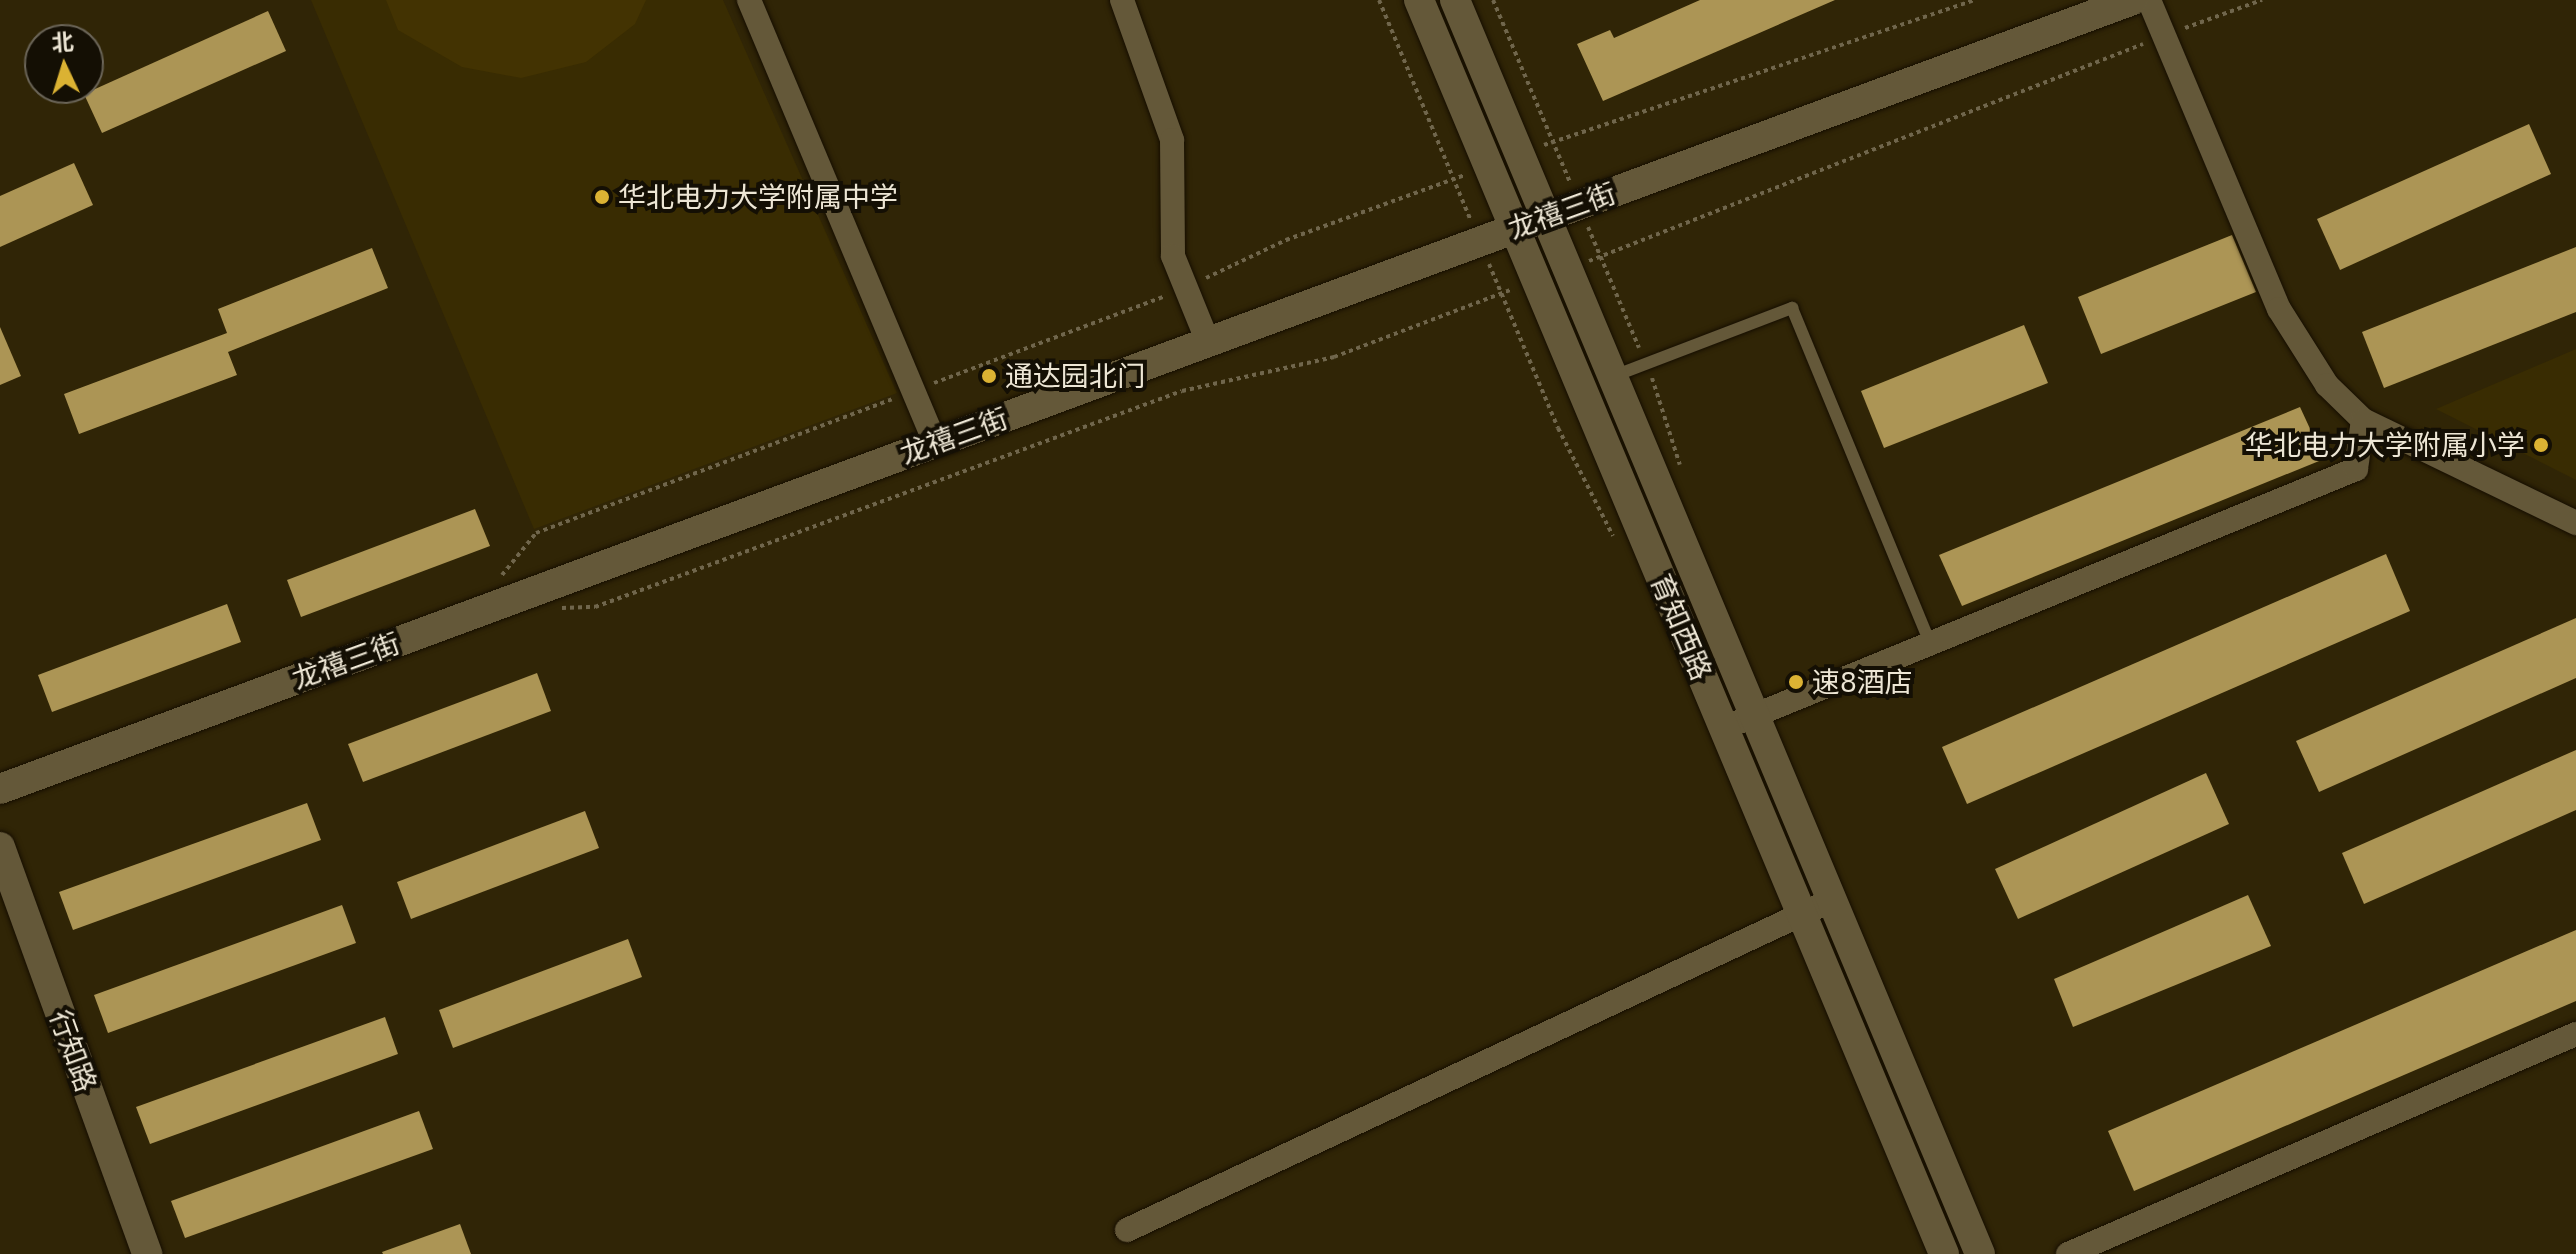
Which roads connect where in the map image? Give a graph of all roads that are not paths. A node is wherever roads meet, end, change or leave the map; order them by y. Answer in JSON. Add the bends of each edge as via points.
{"nodes":[{"id":1,"x":749,"y":0,"type":"edge"},
{"id":2,"x":1122,"y":0,"type":"edge"},
{"id":3,"x":1419,"y":0,"type":"edge"},
{"id":4,"x":1455,"y":0,"type":"edge"},
{"id":5,"x":2133,"y":0,"type":"edge"},
{"id":6,"x":2149,"y":0,"type":"edge"},
{"id":7,"x":1546,"y":217,"type":"junction"},
{"id":8,"x":1515,"y":229,"type":"junction"},
{"id":9,"x":1208,"y":342,"type":"junction"},
{"id":10,"x":1613,"y":377,"type":"junction"},
{"id":11,"x":2363,"y":420,"type":"junction"},
{"id":12,"x":935,"y":443,"type":"junction"},
{"id":13,"x":2576,"y":523,"type":"edge"},
{"id":14,"x":1930,"y":643,"type":"junction"},
{"id":15,"x":1754,"y":716,"type":"junction"},
{"id":16,"x":1724,"y":728,"type":"junction"},
{"id":17,"x":0,"y":789,"type":"edge"},
{"id":18,"x":0,"y":847,"type":"edge"},
{"id":19,"x":1832,"y":900,"type":"junction"},
{"id":20,"x":1801,"y":914,"type":"junction"},
{"id":21,"x":2576,"y":1034,"type":"edge"},
{"id":22,"x":1127,"y":1230,"type":"dead end"},
{"id":23,"x":147,"y":1254,"type":"edge"},
{"id":24,"x":1944,"y":1254,"type":"edge"},
{"id":25,"x":1980,"y":1254,"type":"edge"},
{"id":26,"x":2068,"y":1254,"type":"edge"}],
"edges":[{"from":1,"to":12,"type":"street"},
{"from":2,"to":9,"type":"street","via":[[1172,140],[1173,256]]},
{"from":3,"to":8,"type":"street","name":"育知西路"},
{"from":4,"to":7,"type":"street","name":"育知西路"},
{"from":5,"to":7,"type":"street","name":"龙禧三街"},
{"from":6,"to":11,"type":"street","via":[[2279,309],[2327,385]]},
{"from":7,"to":8,"type":"street","name":"龙禧三街"},
{"from":7,"to":10,"type":"street","name":"育知西路"},
{"from":8,"to":9,"type":"street","name":"龙禧三街"},
{"from":8,"to":16,"type":"street","name":"育知西路"},
{"from":9,"to":12,"type":"street","name":"龙禧三街"},
{"from":10,"to":14,"type":"lane","via":[[1792,308]]},
{"from":10,"to":15,"type":"street","name":"育知西路"},
{"from":11,"to":13,"type":"street"},
{"from":11,"to":14,"type":"street","via":[[2356,469]]},
{"from":12,"to":17,"type":"street","name":"龙禧三街"},
{"from":14,"to":15,"type":"street"},
{"from":15,"to":16,"type":"street"},
{"from":15,"to":19,"type":"street","name":"育知西路"},
{"from":16,"to":20,"type":"street","name":"育知西路"},
{"from":18,"to":23,"type":"street","name":"行知路"},
{"from":19,"to":20,"type":"street"},
{"from":19,"to":25,"type":"street","name":"育知西路"},
{"from":20,"to":22,"type":"street"},
{"from":20,"to":24,"type":"street","name":"育知西路"},
{"from":21,"to":26,"type":"street"}]}
